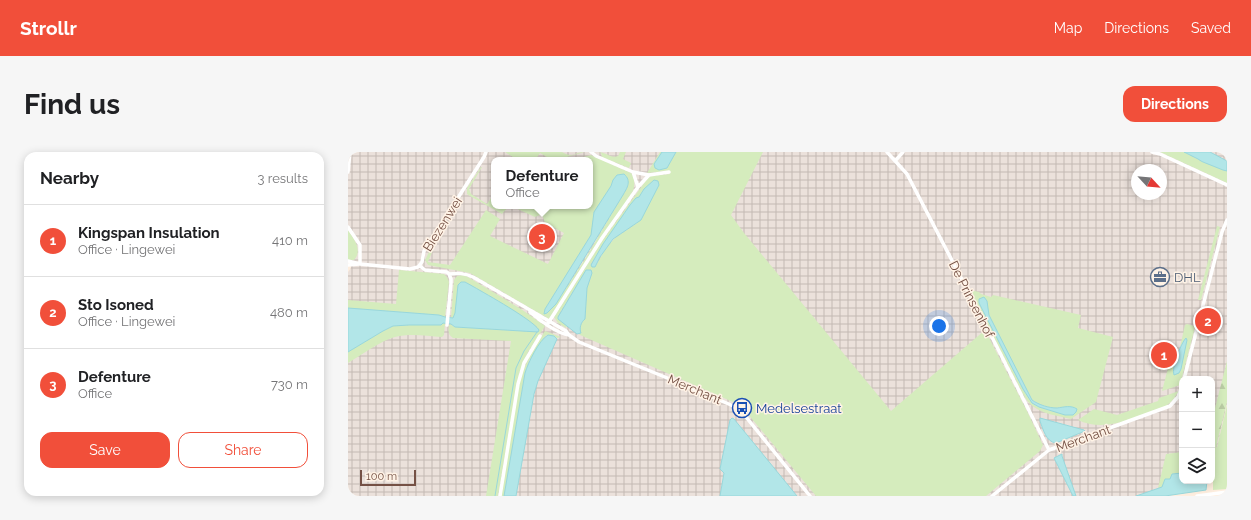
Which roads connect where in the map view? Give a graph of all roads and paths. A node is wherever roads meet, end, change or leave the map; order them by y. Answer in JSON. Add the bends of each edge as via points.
{"nodes":[{"id":1,"x":350,"y":152,"type":"edge"},
{"id":2,"x":486,"y":152,"type":"edge"},
{"id":3,"x":591,"y":152,"type":"edge"},
{"id":4,"x":887,"y":152,"type":"edge"},
{"id":5,"x":903,"y":152,"type":"edge"},
{"id":6,"x":1152,"y":152,"type":"edge"},
{"id":7,"x":895,"y":161,"type":"junction"},
{"id":8,"x":348,"y":172,"type":"edge"},
{"id":9,"x":633,"y":172,"type":"junction"},
{"id":10,"x":669,"y":172,"type":"dead end"},
{"id":11,"x":648,"y":175,"type":"junction"},
{"id":12,"x":1227,"y":185,"type":"edge"},
{"id":13,"x":638,"y":187,"type":"junction"},
{"id":14,"x":1227,"y":220,"type":"edge"},
{"id":15,"x":348,"y":226,"type":"edge"},
{"id":16,"x":348,"y":261,"type":"edge"},
{"id":17,"x":360,"y":264,"type":"junction"},
{"id":18,"x":348,"y":266,"type":"edge"},
{"id":19,"x":420,"y":266,"type":"junction"},
{"id":20,"x":449,"y":274,"type":"junction"},
{"id":21,"x":549,"y":323,"type":"junction"},
{"id":22,"x":447,"y":325,"type":"dead end"},
{"id":23,"x":540,"y":336,"type":"dead end"},
{"id":24,"x":1185,"y":376,"type":"edge"},
{"id":25,"x":1179,"y":395,"type":"edge"},
{"id":26,"x":1048,"y":450,"type":"junction"},
{"id":27,"x":1227,"y":492,"type":"edge"},
{"id":28,"x":500,"y":496,"type":"edge"},
{"id":29,"x":810,"y":496,"type":"edge"},
{"id":30,"x":992,"y":496,"type":"edge"},
{"id":31,"x":1197,"y":496,"type":"edge"}],
"edges":[{"from":1,"to":8,"type":"street"},
{"from":2,"to":19,"type":"street","name":"Biezenwei","via":[[424,251]]},
{"from":3,"to":9,"type":"street"},
{"from":4,"to":7,"type":"street","name":"De Prinsenhof"},
{"from":5,"to":7,"type":"street"},
{"from":6,"to":12,"type":"street"},
{"from":7,"to":26,"type":"street","name":"De Prinsenhof","via":[[907,174]]},
{"from":9,"to":11,"type":"street"},
{"from":9,"to":13,"type":"street"},
{"from":10,"to":11,"type":"street"},
{"from":11,"to":13,"type":"street"},
{"from":13,"to":21,"type":"street","via":[[595,249]]},
{"from":14,"to":24,"type":"street"},
{"from":15,"to":17,"type":"street","via":[[360,245]]},
{"from":16,"to":17,"type":"street","name":"Biezenwei"},
{"from":17,"to":18,"type":"street","name":"Biezenwei"},
{"from":17,"to":19,"type":"street","name":"Biezenwei","via":[[410,269]]},
{"from":19,"to":20,"type":"street","via":[[425,270]]},
{"from":20,"to":21,"type":"street","name":"Merchant","via":[[460,273],[473,277],[535,317]]},
{"from":20,"to":22,"type":"street","via":[[451,283]]},
{"from":21,"to":29,"type":"street","name":"Merchant","via":[[579,342],[739,410]]},
{"from":23,"to":28,"type":"street","via":[[522,368]]},
{"from":25,"to":26,"type":"street","name":"Merchant","via":[[1175,402],[1167,407]]},
{"from":26,"to":30,"type":"street","name":"Merchant"},
{"from":27,"to":31,"type":"street"}]}
